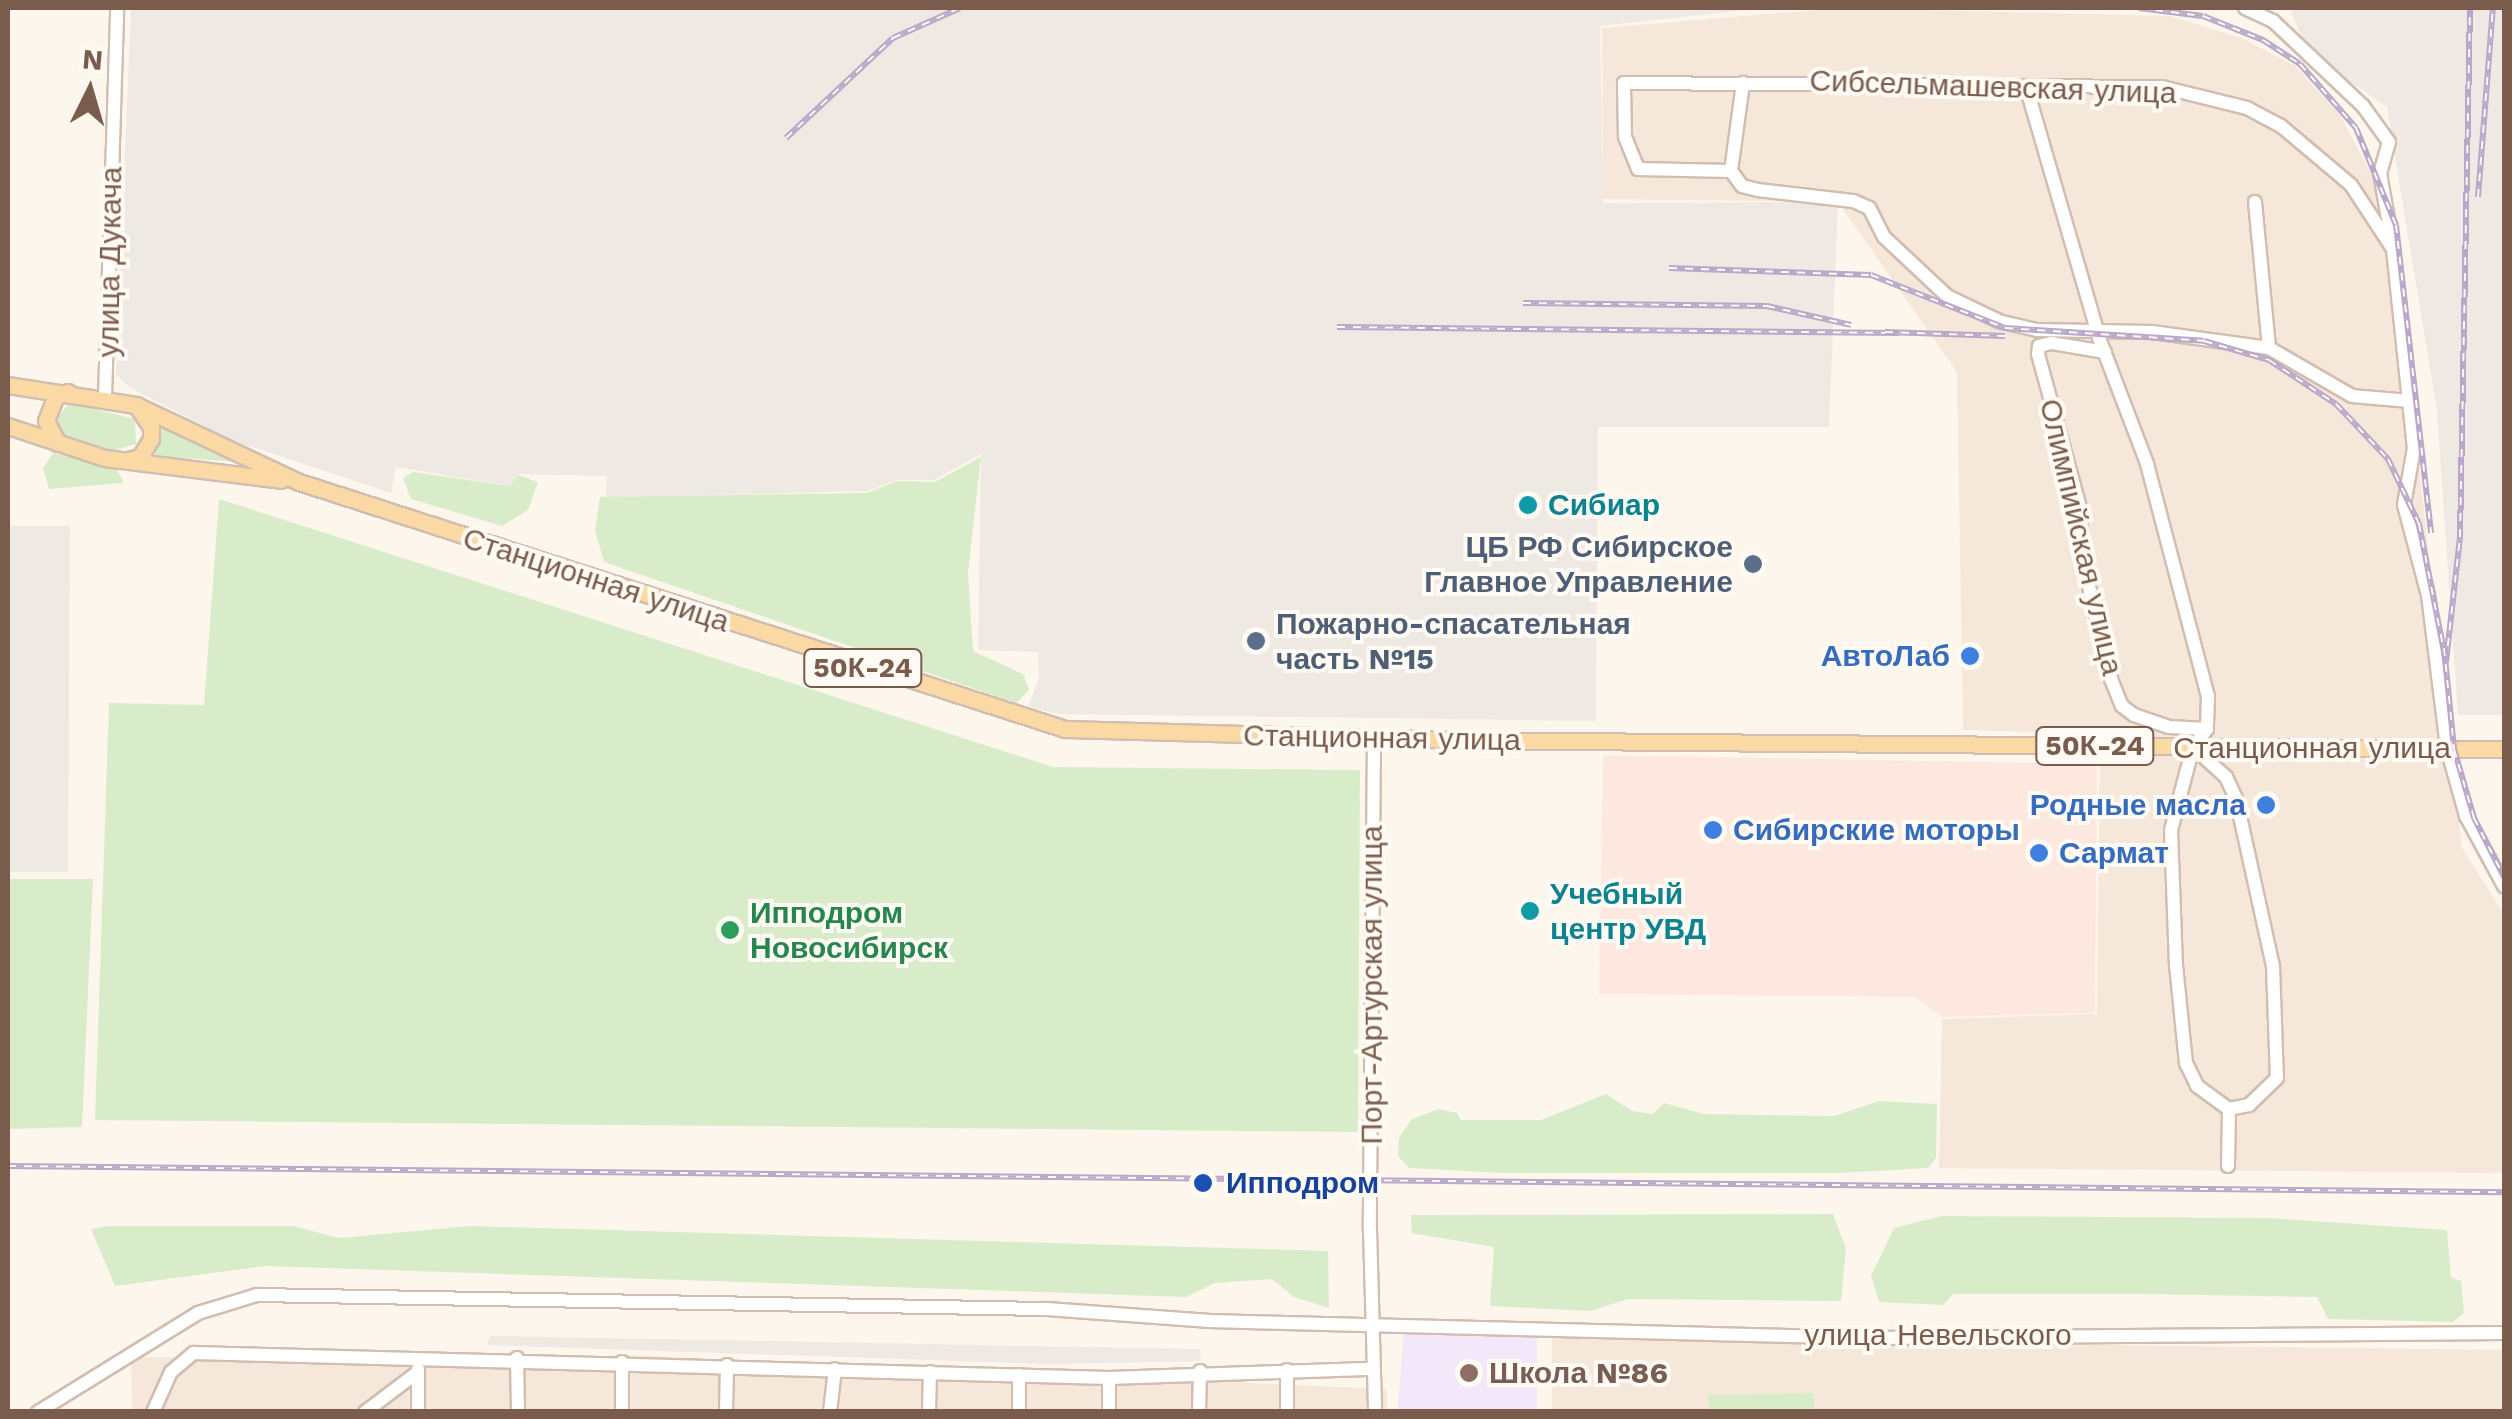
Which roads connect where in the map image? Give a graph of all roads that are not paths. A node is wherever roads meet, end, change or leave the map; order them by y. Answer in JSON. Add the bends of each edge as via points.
{"nodes":[{"id":1,"x":117,"y":8,"type":"edge"},
{"id":2,"x":2244,"y":8,"type":"edge"},
{"id":3,"x":1743,"y":83,"type":"junction"},
{"id":4,"x":2026,"y":86,"type":"junction"},
{"id":5,"x":1732,"y":171,"type":"junction"},
{"id":6,"x":2256,"y":202,"type":"dead end"},
{"id":7,"x":2393,"y":248,"type":"junction"},
{"id":8,"x":2097,"y":332,"type":"junction"},
{"id":9,"x":2269,"y":348,"type":"junction"},
{"id":10,"x":2105,"y":352,"type":"junction"},
{"id":11,"x":8,"y":385,"type":"edge"},
{"id":12,"x":68,"y":392,"type":"junction"},
{"id":13,"x":104,"y":397,"type":"junction"},
{"id":14,"x":2410,"y":401,"type":"junction"},
{"id":15,"x":136,"y":405,"type":"junction"},
{"id":16,"x":8,"y":426,"type":"edge"},
{"id":17,"x":65,"y":448,"type":"junction"},
{"id":18,"x":124,"y":461,"type":"junction"},
{"id":19,"x":300,"y":482,"type":"junction"},
{"id":20,"x":2207,"y":729,"type":"junction"},
{"id":21,"x":1374,"y":739,"type":"junction"},
{"id":22,"x":2192,"y":747,"type":"junction"},
{"id":23,"x":2447,"y":748,"type":"junction"},
{"id":24,"x":2504,"y":750,"type":"edge"},
{"id":25,"x":2504,"y":886,"type":"edge"},
{"id":26,"x":2229,"y":1110,"type":"junction"},
{"id":27,"x":2228,"y":1166,"type":"dead end"},
{"id":28,"x":1371,"y":1325,"type":"junction"},
{"id":29,"x":2504,"y":1332,"type":"edge"},
{"id":30,"x":418,"y":1357,"type":"junction"},
{"id":31,"x":517,"y":1358,"type":"junction"},
{"id":32,"x":622,"y":1362,"type":"junction"},
{"id":33,"x":727,"y":1365,"type":"junction"},
{"id":34,"x":835,"y":1369,"type":"junction"},
{"id":35,"x":1373,"y":1369,"type":"junction"},
{"id":36,"x":1287,"y":1370,"type":"junction"},
{"id":37,"x":1200,"y":1371,"type":"junction"},
{"id":38,"x":418,"y":1372,"type":"junction"},
{"id":39,"x":930,"y":1372,"type":"junction"},
{"id":40,"x":1020,"y":1375,"type":"junction"},
{"id":41,"x":1110,"y":1378,"type":"junction"},
{"id":42,"x":38,"y":1412,"type":"edge"},
{"id":43,"x":153,"y":1412,"type":"edge"},
{"id":44,"x":366,"y":1412,"type":"edge"},
{"id":45,"x":418,"y":1412,"type":"edge"},
{"id":46,"x":518,"y":1412,"type":"edge"},
{"id":47,"x":622,"y":1412,"type":"edge"},
{"id":48,"x":726,"y":1412,"type":"edge"},
{"id":49,"x":830,"y":1412,"type":"edge"},
{"id":50,"x":929,"y":1412,"type":"edge"},
{"id":51,"x":1018,"y":1412,"type":"edge"},
{"id":52,"x":1109,"y":1412,"type":"edge"},
{"id":53,"x":1199,"y":1412,"type":"edge"},
{"id":54,"x":1287,"y":1412,"type":"edge"},
{"id":55,"x":1376,"y":1412,"type":"edge"}],
"edges":[{"from":1,"to":13,"type":"street","name":"улица Дукача"},
{"from":2,"to":7,"type":"street","via":[[2273,21],[2363,106],[2389,142],[2380,173]]},
{"from":3,"to":4,"type":"street","name":"Сибсельмашевская улица"},
{"from":3,"to":5,"type":"street"},
{"from":3,"to":5,"type":"street","name":"Сибсельмашевская улица","via":[[1624,83],[1625,137],[1638,168]]},
{"from":4,"to":7,"type":"street","name":"Сибсельмашевская улица","via":[[2162,87],[2247,108],[2281,126],[2351,185]]},
{"from":4,"to":8,"type":"street"},
{"from":5,"to":8,"type":"street","via":[[1742,186],[1826,193],[1869,208],[1884,238],[1947,296],[1999,320]]},
{"from":6,"to":9,"type":"street"},
{"from":7,"to":14,"type":"street","name":"Сибсельмашевская улица"},
{"from":8,"to":9,"type":"street","via":[[2214,337]]},
{"from":8,"to":10,"type":"street"},
{"from":9,"to":14,"type":"street","via":[[2352,396]]},
{"from":10,"to":20,"type":"street","via":[[2147,464],[2199,654]]},
{"from":10,"to":20,"type":"street","name":"Олимпийская улица","via":[[2051,343],[2038,354],[2080,508],[2084,561],[2111,678],[2122,706],[2134,715],[2169,727]]},
{"from":11,"to":12,"type":"main road","name":"Станционная улица","number":"50К-24"},
{"from":12,"to":13,"type":"main road","name":"Станционная улица","number":"50К-24"},
{"from":12,"to":17,"type":"main road","via":[[55,398],[46,421]]},
{"from":13,"to":15,"type":"main road","name":"Станционная улица","number":"50К-24"},
{"from":14,"to":23,"type":"street","name":"Сибсельмашевская улица","via":[[2414,448],[2404,506],[2428,595]]},
{"from":15,"to":18,"type":"main road","via":[[151,427],[151,440],[140,457]]},
{"from":15,"to":19,"type":"main road","name":"Станционная улица","number":"50К-24"},
{"from":16,"to":17,"type":"main road","name":"Станционная улица","number":"50К-24"},
{"from":17,"to":18,"type":"main road","name":"Станционная улица","number":"50К-24"},
{"from":18,"to":19,"type":"main road","name":"Станционная улица","number":"50К-24"},
{"from":19,"to":21,"type":"main road","name":"Станционная улица","number":"50К-24","via":[[1033,723]]},
{"from":20,"to":22,"type":"street"},
{"from":21,"to":22,"type":"main road","name":"Станционная улица","number":"50К-24"},
{"from":21,"to":28,"type":"street","name":"Порт-Артурская улица"},
{"from":22,"to":23,"type":"main road","name":"Станционная улица","number":"50К-24"},
{"from":22,"to":26,"type":"street","via":[[2172,830],[2186,1063],[2197,1086]]},
{"from":22,"to":26,"type":"street","via":[[2226,777],[2236,798],[2273,966],[2277,1078],[2249,1105]]},
{"from":23,"to":24,"type":"main road","name":"Станционная улица","number":"50К-24"},
{"from":23,"to":25,"type":"street","name":"Сибсельмашевская улица","via":[[2466,816]]},
{"from":26,"to":27,"type":"street"},
{"from":28,"to":29,"type":"street","name":"улица Невельского","via":[[1868,1338]]},
{"from":28,"to":35,"type":"street","name":"Порт-Артурская улица"},
{"from":28,"to":42,"type":"street","name":"улица Невельского","via":[[1046,1309],[258,1295],[198,1314]]},
{"from":30,"to":31,"type":"street"},
{"from":30,"to":38,"type":"street"},
{"from":30,"to":43,"type":"street","via":[[194,1352],[171,1372]]},
{"from":31,"to":32,"type":"street"},
{"from":31,"to":46,"type":"street"},
{"from":32,"to":33,"type":"street"},
{"from":32,"to":47,"type":"street"},
{"from":33,"to":34,"type":"street"},
{"from":33,"to":48,"type":"street"},
{"from":34,"to":39,"type":"street"},
{"from":34,"to":49,"type":"street"},
{"from":35,"to":36,"type":"street"},
{"from":35,"to":55,"type":"street","name":"Порт-Артурская улица"},
{"from":36,"to":37,"type":"street"},
{"from":36,"to":54,"type":"street"},
{"from":37,"to":41,"type":"street"},
{"from":37,"to":53,"type":"street"},
{"from":38,"to":44,"type":"street"},
{"from":38,"to":45,"type":"street"},
{"from":39,"to":40,"type":"street"},
{"from":39,"to":50,"type":"street"},
{"from":40,"to":41,"type":"street"},
{"from":40,"to":51,"type":"street"},
{"from":41,"to":52,"type":"street"}]}
